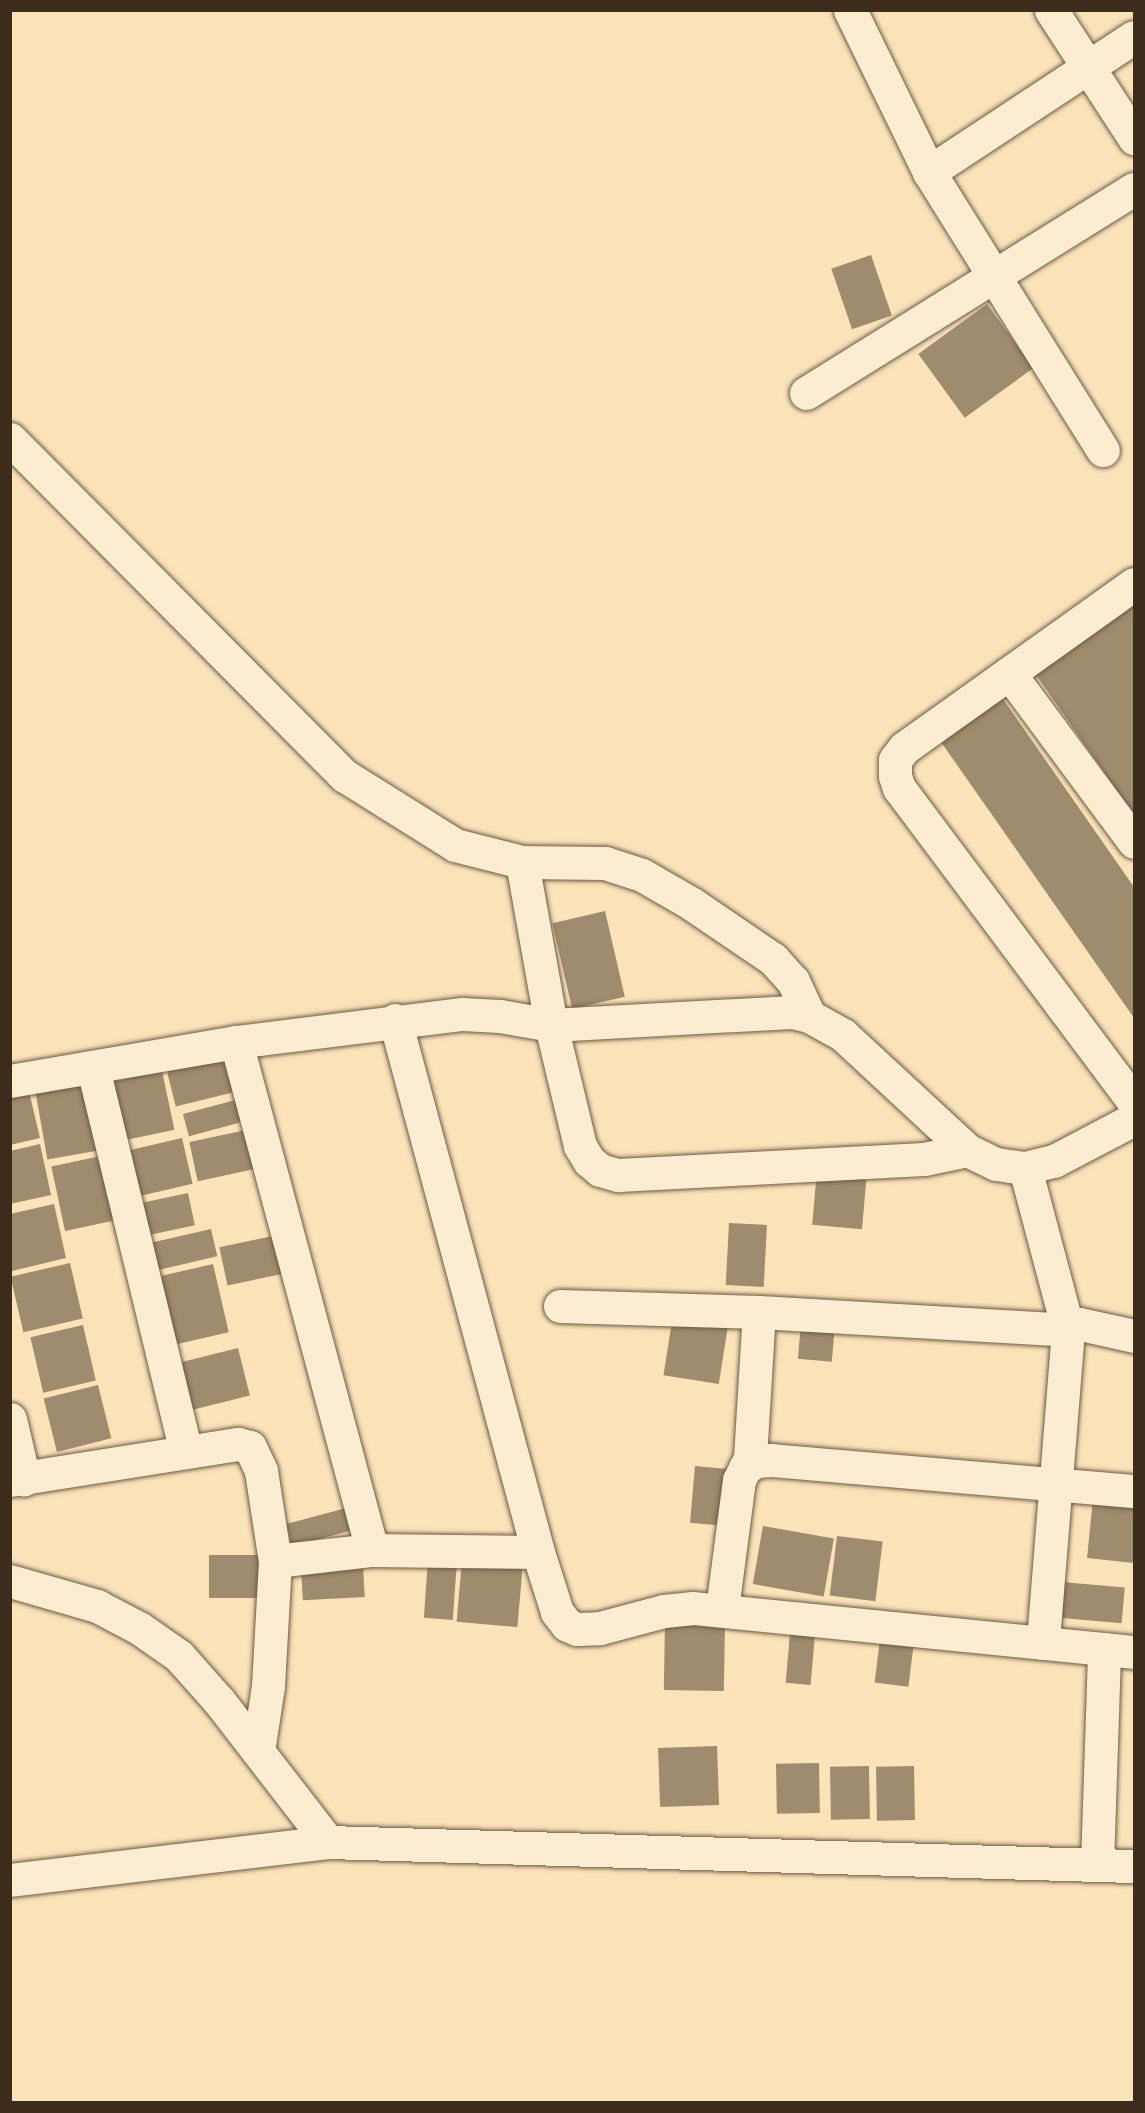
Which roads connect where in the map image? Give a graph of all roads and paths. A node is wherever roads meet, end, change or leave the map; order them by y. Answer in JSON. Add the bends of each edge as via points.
{"nodes":[{"id":1,"x":850,"y":10,"type":"edge"},
{"id":2,"x":1052,"y":10,"type":"edge"},
{"id":3,"x":1134,"y":37,"type":"edge"},
{"id":4,"x":1088,"y":67,"type":"junction"},
{"id":5,"x":1134,"y":138,"type":"edge"},
{"id":6,"x":929,"y":172,"type":"junction"},
{"id":7,"x":1134,"y":189,"type":"edge"},
{"id":8,"x":994,"y":277,"type":"junction"},
{"id":9,"x":806,"y":393,"type":"dead end"},
{"id":10,"x":10,"y":439,"type":"edge"},
{"id":11,"x":1103,"y":450,"type":"dead end"},
{"id":12,"x":1134,"y":585,"type":"edge"},
{"id":13,"x":1009,"y":673,"type":"junction"},
{"id":14,"x":1134,"y":842,"type":"edge"},
{"id":15,"x":522,"y":862,"type":"junction"},
{"id":16,"x":809,"y":1016,"type":"junction"},
{"id":17,"x":395,"y":1020,"type":"junction"},
{"id":18,"x":551,"y":1025,"type":"junction"},
{"id":19,"x":236,"y":1042,"type":"junction"},
{"id":20,"x":93,"y":1068,"type":"junction"},
{"id":21,"x":10,"y":1081,"type":"edge"},
{"id":22,"x":1134,"y":1102,"type":"edge"},
{"id":23,"x":1134,"y":1119,"type":"edge"},
{"id":24,"x":967,"y":1150,"type":"junction"},
{"id":25,"x":1025,"y":1168,"type":"junction"},
{"id":26,"x":560,"y":1306,"type":"dead end"},
{"id":27,"x":759,"y":1312,"type":"junction"},
{"id":28,"x":1068,"y":1330,"type":"junction"},
{"id":29,"x":1134,"y":1336,"type":"edge"},
{"id":30,"x":10,"y":1419,"type":"edge"},
{"id":31,"x":186,"y":1452,"type":"junction"},
{"id":32,"x":745,"y":1468,"type":"junction"},
{"id":33,"x":17,"y":1480,"type":"edge"},
{"id":34,"x":1056,"y":1484,"type":"junction"},
{"id":35,"x":1134,"y":1491,"type":"edge"},
{"id":36,"x":372,"y":1550,"type":"junction"},
{"id":37,"x":538,"y":1552,"type":"junction"},
{"id":38,"x":275,"y":1561,"type":"junction"},
{"id":39,"x":10,"y":1581,"type":"edge"},
{"id":40,"x":722,"y":1609,"type":"junction"},
{"id":41,"x":1043,"y":1643,"type":"junction"},
{"id":42,"x":1119,"y":1651,"type":"edge"},
{"id":43,"x":258,"y":1751,"type":"junction"},
{"id":44,"x":328,"y":1842,"type":"junction"},
{"id":45,"x":1098,"y":1865,"type":"junction"},
{"id":46,"x":1134,"y":1866,"type":"edge"},
{"id":47,"x":10,"y":1880,"type":"edge"}],
"edges":[{"from":1,"to":6,"type":"street"},
{"from":2,"to":4,"type":"street"},
{"from":3,"to":4,"type":"street"},
{"from":4,"to":5,"type":"street"},
{"from":4,"to":6,"type":"street"},
{"from":6,"to":8,"type":"street"},
{"from":7,"to":8,"type":"street"},
{"from":8,"to":9,"type":"street"},
{"from":8,"to":11,"type":"street"},
{"from":10,"to":15,"type":"street","via":[[345,776],[455,845]]},
{"from":12,"to":13,"type":"street"},
{"from":13,"to":14,"type":"street"},
{"from":13,"to":22,"type":"street","via":[[904,748],[895,760],[895,776],[907,798]]},
{"from":15,"to":16,"type":"street","via":[[604,863],[642,875],[773,958],[793,981]]},
{"from":15,"to":18,"type":"street"},
{"from":16,"to":18,"type":"street","via":[[792,1012]]},
{"from":16,"to":24,"type":"street","via":[[843,1035]]},
{"from":17,"to":18,"type":"street","via":[[462,1014]]},
{"from":17,"to":19,"type":"street"},
{"from":17,"to":37,"type":"street"},
{"from":18,"to":24,"type":"street","via":[[580,1146],[600,1170],[618,1175],[924,1159]]},
{"from":19,"to":20,"type":"street"},
{"from":19,"to":36,"type":"street"},
{"from":20,"to":21,"type":"street"},
{"from":20,"to":31,"type":"street"},
{"from":23,"to":25,"type":"street","via":[[1054,1161]]},
{"from":24,"to":25,"type":"street","via":[[996,1164]]},
{"from":25,"to":28,"type":"street"},
{"from":26,"to":27,"type":"street"},
{"from":27,"to":28,"type":"street"},
{"from":27,"to":32,"type":"street","via":[[750,1458]]},
{"from":28,"to":29,"type":"street","via":[[1080,1324]]},
{"from":28,"to":34,"type":"street"},
{"from":30,"to":33,"type":"street"},
{"from":31,"to":33,"type":"street"},
{"from":31,"to":38,"type":"street","via":[[238,1444],[250,1447],[261,1471]]},
{"from":32,"to":34,"type":"street","via":[[756,1461],[771,1460]]},
{"from":32,"to":40,"type":"street","via":[[739,1480]]},
{"from":34,"to":35,"type":"street"},
{"from":34,"to":41,"type":"street"},
{"from":36,"to":37,"type":"street"},
{"from":36,"to":38,"type":"street"},
{"from":37,"to":40,"type":"street","via":[[557,1612],[567,1625],[578,1629],[600,1628],[664,1611]]},
{"from":38,"to":43,"type":"street","via":[[268,1686]]},
{"from":39,"to":43,"type":"street","via":[[97,1606],[139,1628],[179,1656]]},
{"from":40,"to":41,"type":"street"},
{"from":41,"to":42,"type":"street"},
{"from":42,"to":45,"type":"street"},
{"from":43,"to":44,"type":"street"},
{"from":44,"to":45,"type":"street"},
{"from":44,"to":47,"type":"street"},
{"from":45,"to":46,"type":"street"}]}
